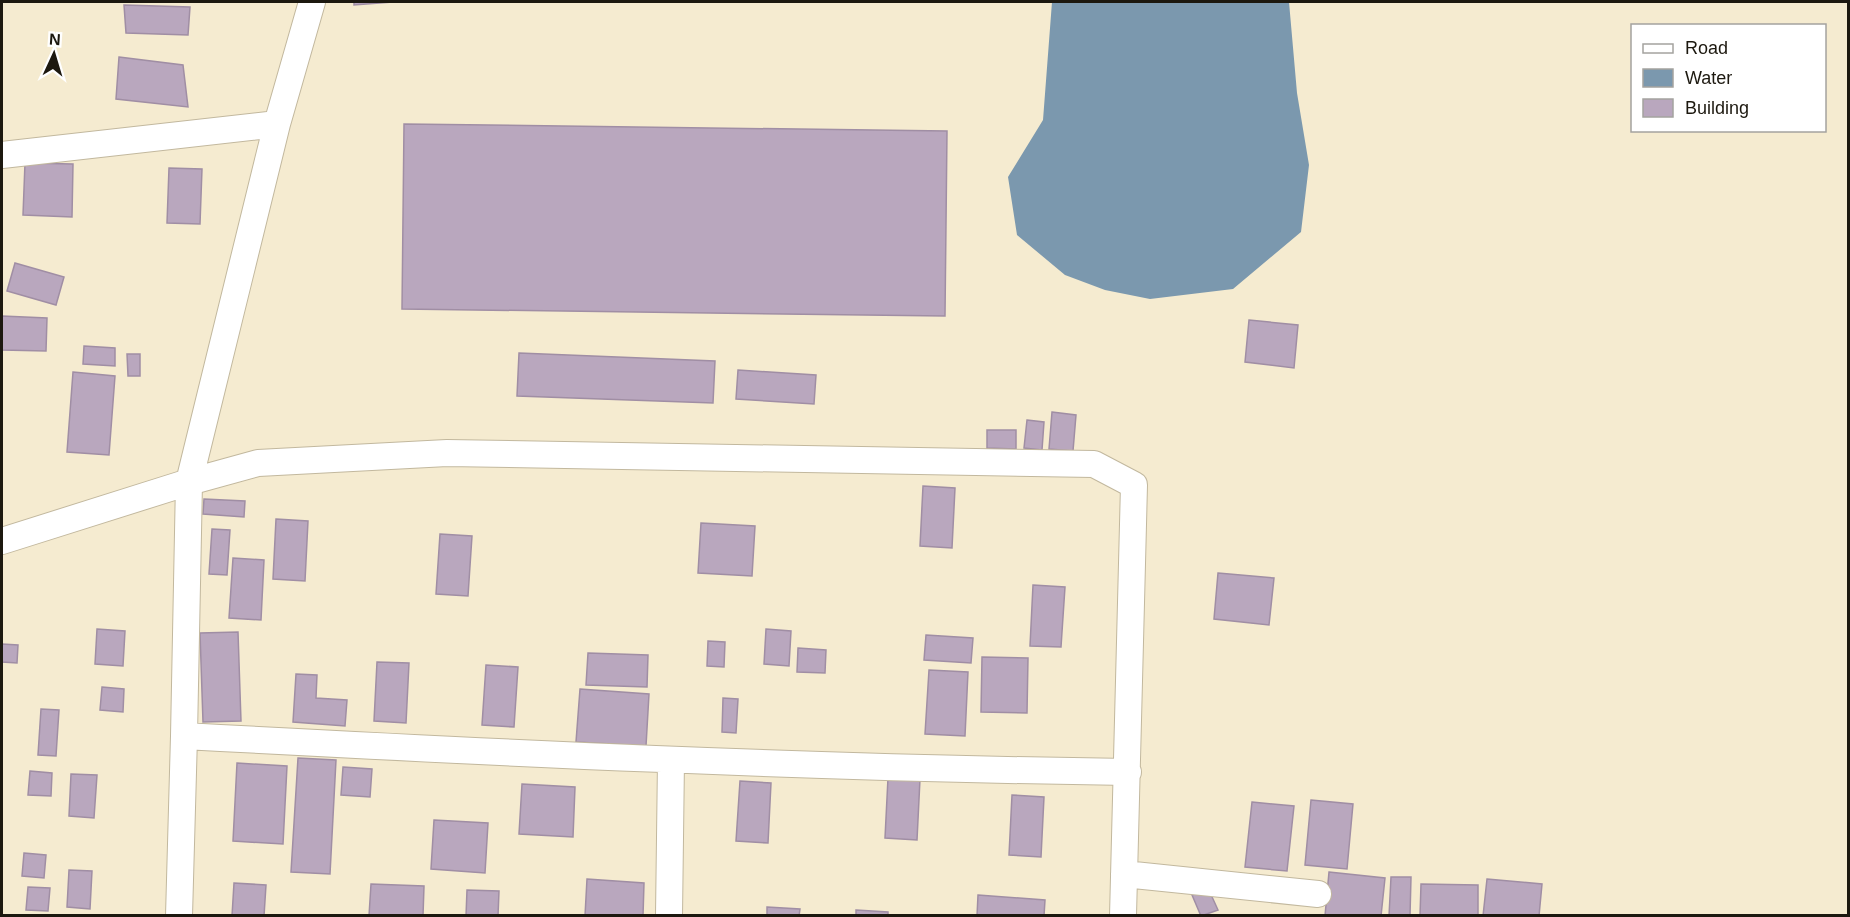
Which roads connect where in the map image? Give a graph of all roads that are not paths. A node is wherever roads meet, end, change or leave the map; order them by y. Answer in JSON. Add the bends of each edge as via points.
{"nodes":[{"id":1,"x":312,"y":2,"type":"edge"},
{"id":2,"x":277,"y":124,"type":"junction"},
{"id":3,"x":2,"y":155,"type":"edge"},
{"id":4,"x":189,"y":482,"type":"junction"},
{"id":5,"x":2,"y":541,"type":"edge"},
{"id":6,"x":184,"y":736,"type":"junction"},
{"id":7,"x":670,"y":760,"type":"junction"},
{"id":8,"x":1128,"y":772,"type":"junction"},
{"id":9,"x":1124,"y":874,"type":"junction"},
{"id":10,"x":1318,"y":894,"type":"dead end"},
{"id":11,"x":179,"y":915,"type":"edge"},
{"id":12,"x":669,"y":915,"type":"edge"},
{"id":13,"x":1123,"y":915,"type":"edge"}],
"edges":[{"from":1,"to":2,"type":"street"},
{"from":2,"to":3,"type":"street"},
{"from":2,"to":4,"type":"street"},
{"from":4,"to":5,"type":"street"},
{"from":4,"to":6,"type":"street"},
{"from":4,"to":8,"type":"street","via":[[258,463],[447,453],[1094,465],[1134,485]]},
{"from":6,"to":7,"type":"street"},
{"from":6,"to":11,"type":"street"},
{"from":7,"to":8,"type":"street"},
{"from":7,"to":12,"type":"street"},
{"from":8,"to":9,"type":"street"},
{"from":9,"to":10,"type":"street"},
{"from":9,"to":13,"type":"street"}]}
